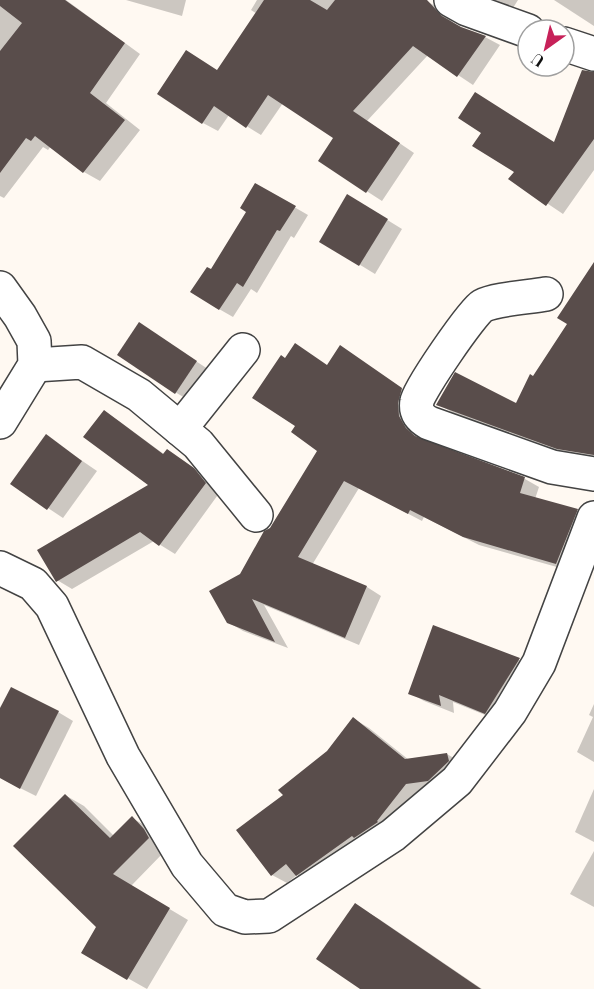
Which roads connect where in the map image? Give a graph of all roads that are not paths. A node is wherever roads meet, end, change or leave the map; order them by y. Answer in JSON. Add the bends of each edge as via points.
{"nodes":[{"id":1,"x":451,"y":0,"type":"edge"},
{"id":2,"x":516,"y":27,"type":"edge"},
{"id":3,"x":576,"y":48,"type":"edge"},
{"id":4,"x":594,"y":54,"type":"edge"},
{"id":5,"x":0,"y":288,"type":"edge"},
{"id":6,"x":546,"y":294,"type":"dead end"},
{"id":7,"x":243,"y":350,"type":"dead end"},
{"id":8,"x":35,"y":365,"type":"junction"},
{"id":9,"x":0,"y":422,"type":"edge"},
{"id":10,"x":180,"y":429,"type":"junction"},
{"id":11,"x":594,"y":474,"type":"edge"},
{"id":12,"x":256,"y":515,"type":"dead end"},
{"id":13,"x":594,"y":518,"type":"edge"},
{"id":14,"x":0,"y":568,"type":"edge"}],
"edges":[{"from":1,"to":2,"type":"street"},
{"from":3,"to":4,"type":"street"},
{"from":5,"to":8,"type":"street","via":[[34,341]]},
{"from":6,"to":11,"type":"street","via":[[481,306],[426,381],[417,399],[417,411],[429,423],[552,467]]},
{"from":7,"to":10,"type":"street"},
{"from":8,"to":9,"type":"street"},
{"from":8,"to":10,"type":"street","via":[[82,362],[139,395]]},
{"from":10,"to":12,"type":"street","via":[[198,444]]},
{"from":13,"to":14,"type":"street","via":[[534,671],[510,712],[457,781],[393,835],[269,916],[245,917],[225,910],[187,865],[123,756],[52,606],[33,584]]}]}
